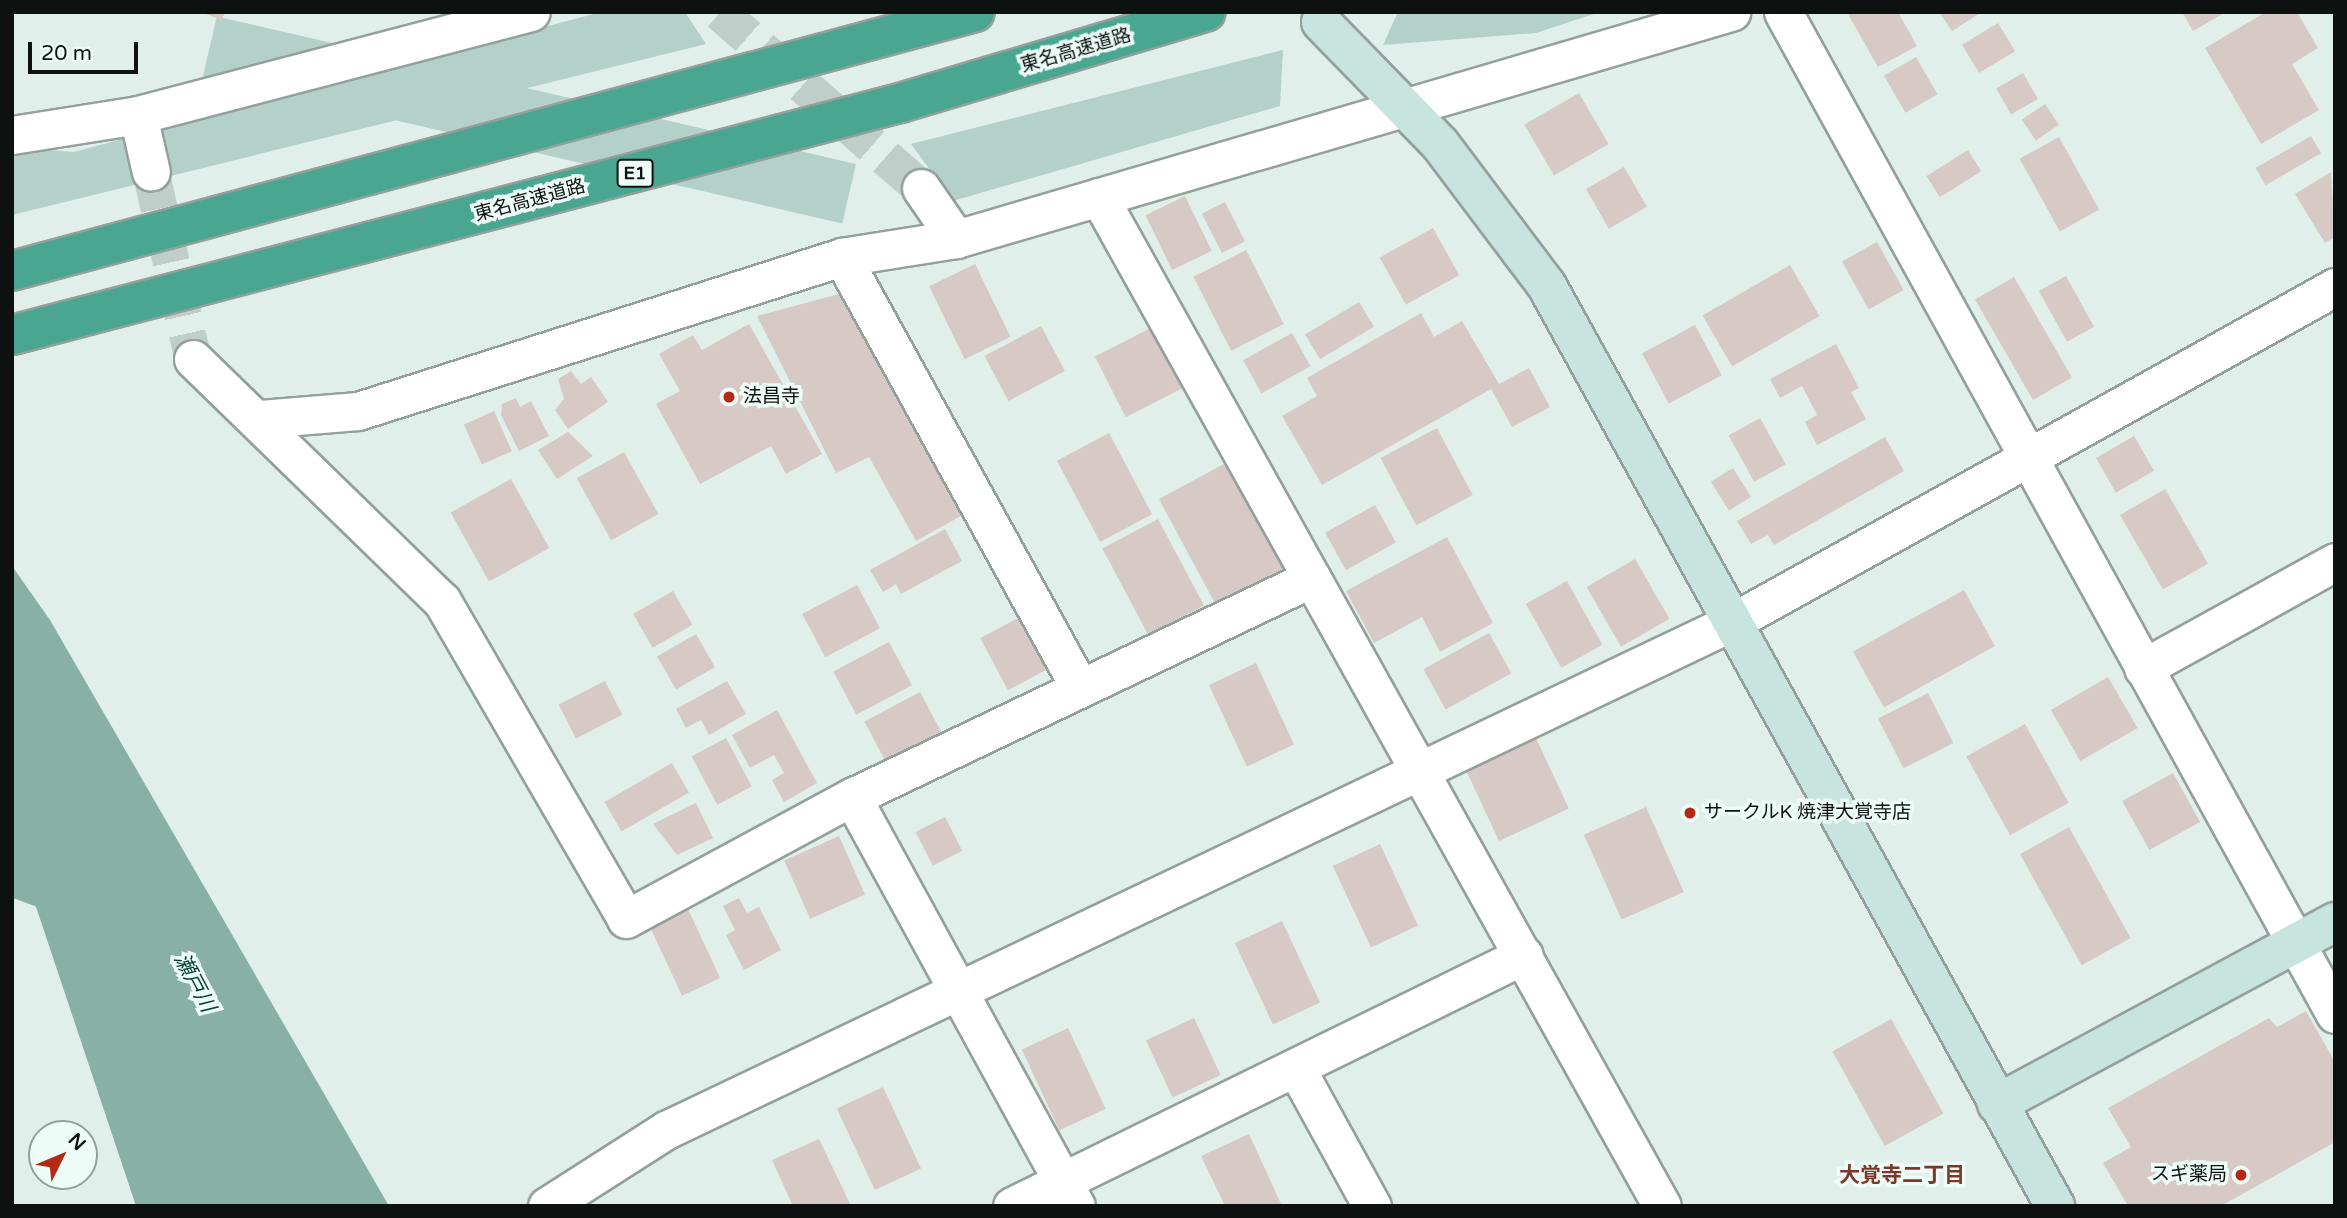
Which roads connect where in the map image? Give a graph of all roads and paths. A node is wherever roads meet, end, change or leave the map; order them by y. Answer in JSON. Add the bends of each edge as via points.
{"nodes":[{"id":1,"x":531,"y":12,"type":"edge"},
{"id":2,"x":975,"y":12,"type":"edge"},
{"id":3,"x":1206,"y":12,"type":"edge"},
{"id":4,"x":1731,"y":12,"type":"edge"},
{"id":5,"x":1783,"y":12,"type":"edge"},
{"id":6,"x":1321,"y":22,"type":"dead end"},
{"id":7,"x":1409,"y":109,"type":"junction"},
{"id":8,"x":138,"y":115,"type":"junction"},
{"id":9,"x":12,"y":135,"type":"edge"},
{"id":10,"x":151,"y":172,"type":"tunnel mouth"},
{"id":11,"x":921,"y":188,"type":"tunnel mouth"},
{"id":12,"x":1099,"y":197,"type":"junction"},
{"id":13,"x":957,"y":239,"type":"junction"},
{"id":14,"x":842,"y":257,"type":"junction"},
{"id":15,"x":19,"y":270,"type":"edge"},
{"id":16,"x":2335,"y":287,"type":"edge"},
{"id":17,"x":12,"y":335,"type":"edge"},
{"id":18,"x":193,"y":359,"type":"tunnel mouth"},
{"id":19,"x":260,"y":419,"type":"junction"},
{"id":20,"x":2029,"y":457,"type":"junction"},
{"id":21,"x":2335,"y":562,"type":"edge"},
{"id":22,"x":1312,"y":578,"type":"junction"},
{"id":23,"x":1734,"y":621,"type":"junction"},
{"id":24,"x":2143,"y":668,"type":"junction"},
{"id":25,"x":1079,"y":686,"type":"junction"},
{"id":26,"x":1414,"y":771,"type":"junction"},
{"id":27,"x":852,"y":797,"type":"junction"},
{"id":28,"x":2335,"y":922,"type":"edge"},
{"id":29,"x":2295,"y":944,"type":"junction"},
{"id":30,"x":1524,"y":955,"type":"junction"},
{"id":31,"x":955,"y":994,"type":"junction"},
{"id":32,"x":2335,"y":1014,"type":"edge"},
{"id":33,"x":1296,"y":1068,"type":"junction"},
{"id":34,"x":1997,"y":1104,"type":"junction"},
{"id":35,"x":1069,"y":1193,"type":"edge"},
{"id":36,"x":547,"y":1206,"type":"edge"},
{"id":37,"x":1012,"y":1206,"type":"edge"},
{"id":38,"x":1372,"y":1206,"type":"edge"},
{"id":39,"x":1662,"y":1206,"type":"edge"},
{"id":40,"x":2055,"y":1206,"type":"edge"}],
"edges":[{"from":1,"to":8,"type":"street"},
{"from":2,"to":15,"type":"highway"},
{"from":3,"to":17,"type":"highway","name":"東名高速道路","number":"E1","via":[[900,103]]},
{"from":4,"to":7,"type":"street"},
{"from":5,"to":20,"type":"street"},
{"from":6,"to":7,"type":"street"},
{"from":7,"to":12,"type":"street"},
{"from":7,"to":23,"type":"street","via":[[1547,286]]},
{"from":8,"to":9,"type":"street"},
{"from":8,"to":10,"type":"street"},
{"from":11,"to":13,"type":"street"},
{"from":12,"to":13,"type":"street"},
{"from":12,"to":22,"type":"street"},
{"from":13,"to":14,"type":"street"},
{"from":14,"to":19,"type":"street","via":[[358,411]]},
{"from":14,"to":25,"type":"street"},
{"from":16,"to":20,"type":"street"},
{"from":18,"to":19,"type":"street"},
{"from":19,"to":27,"type":"street","via":[[442,601],[626,919]]},
{"from":20,"to":23,"type":"street"},
{"from":20,"to":24,"type":"street"},
{"from":21,"to":24,"type":"street"},
{"from":22,"to":25,"type":"street"},
{"from":22,"to":26,"type":"street"},
{"from":23,"to":26,"type":"street"},
{"from":23,"to":34,"type":"street"},
{"from":24,"to":29,"type":"street","via":[[2235,826]]},
{"from":25,"to":27,"type":"street"},
{"from":26,"to":30,"type":"street"},
{"from":26,"to":31,"type":"street"},
{"from":27,"to":31,"type":"street"},
{"from":28,"to":29,"type":"street"},
{"from":29,"to":32,"type":"street"},
{"from":29,"to":34,"type":"street"},
{"from":30,"to":33,"type":"street"},
{"from":30,"to":39,"type":"street"},
{"from":31,"to":35,"type":"street"},
{"from":31,"to":36,"type":"street","via":[[666,1130]]},
{"from":33,"to":35,"type":"street"},
{"from":33,"to":38,"type":"street"},
{"from":34,"to":40,"type":"street"},
{"from":35,"to":37,"type":"street"}]}
